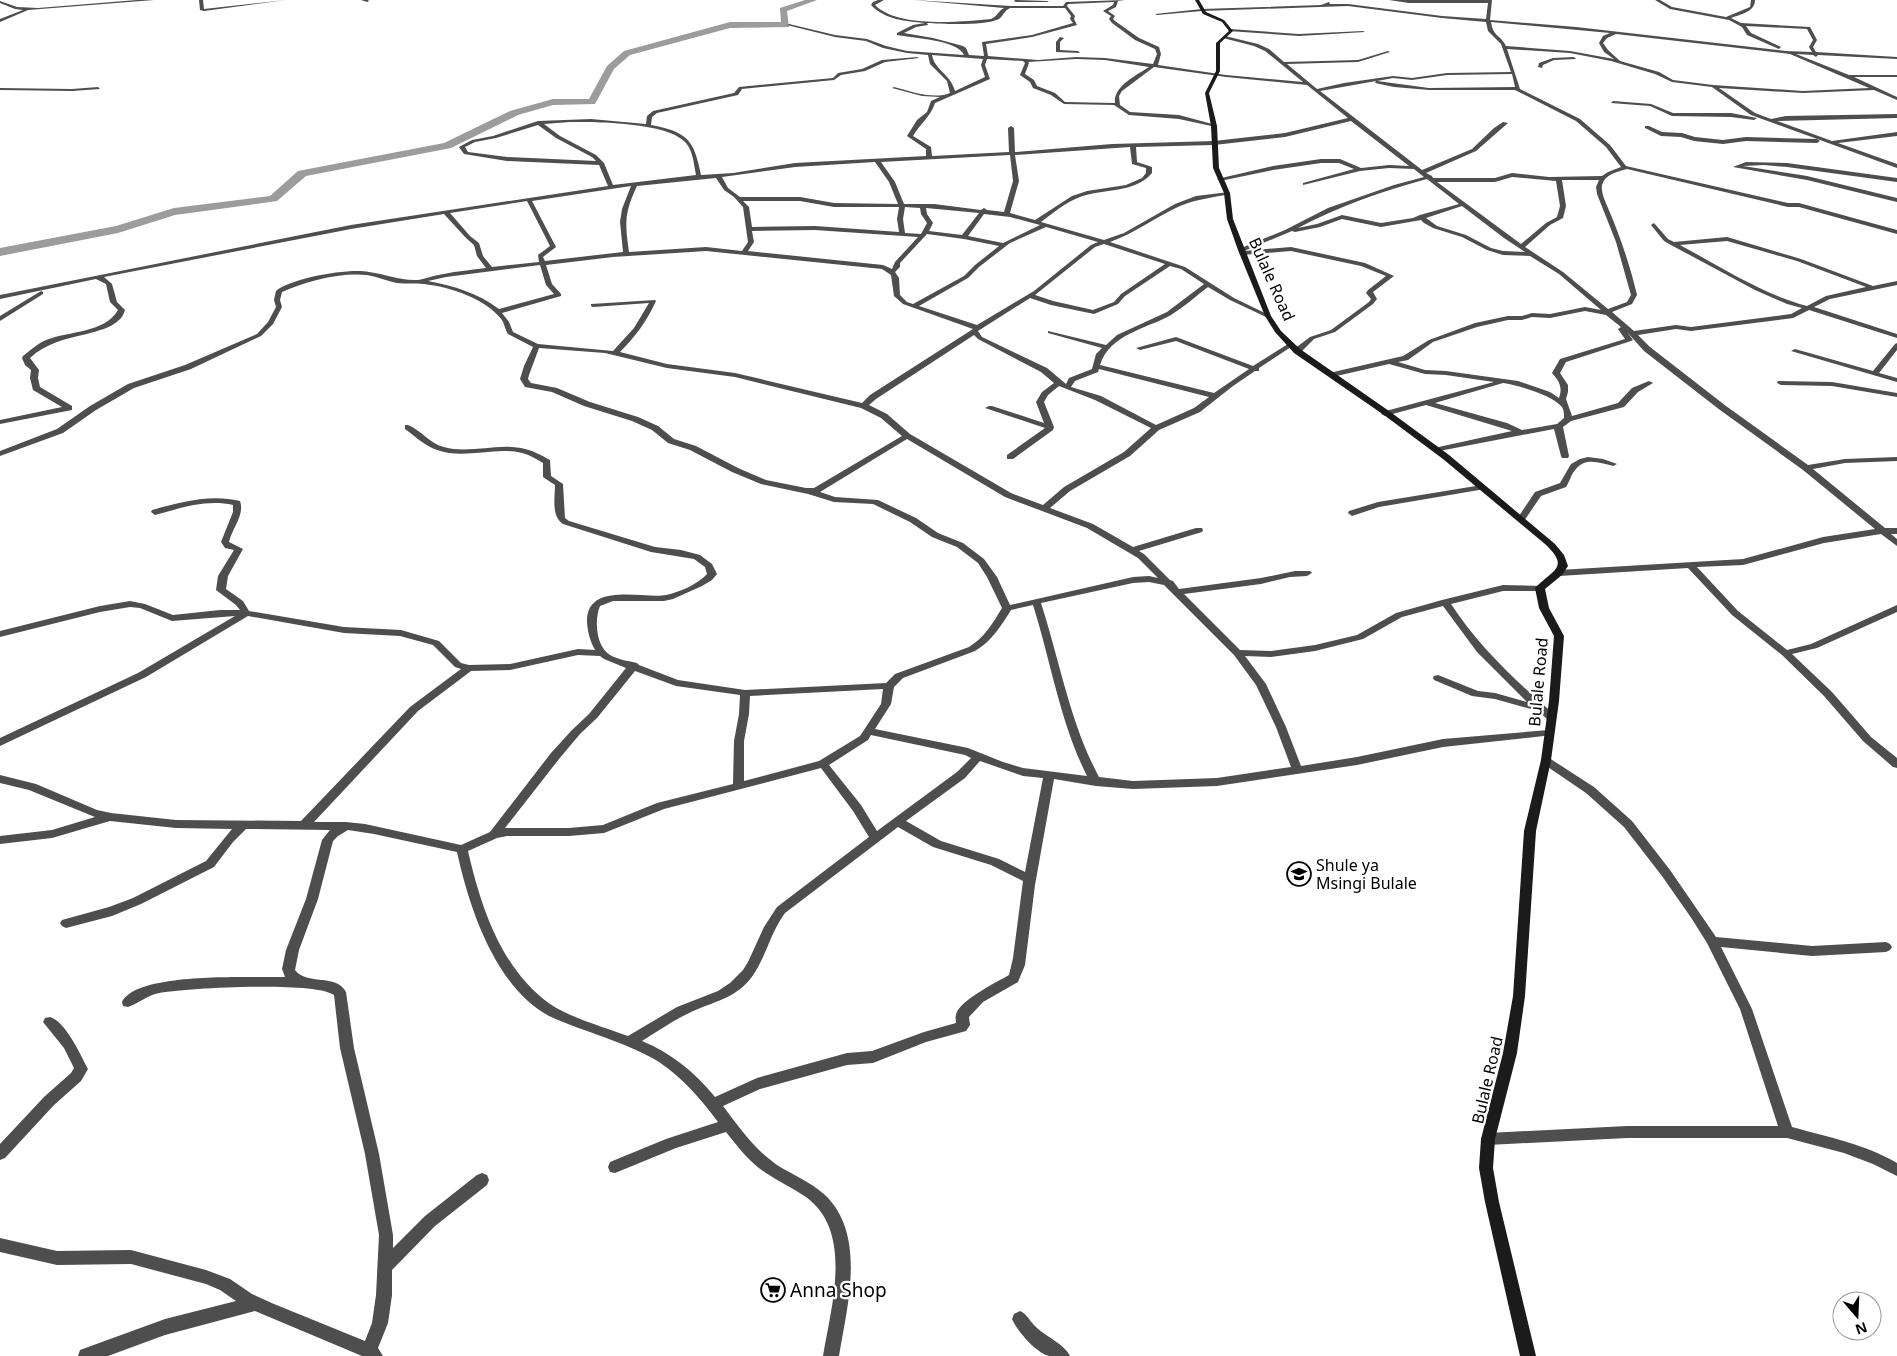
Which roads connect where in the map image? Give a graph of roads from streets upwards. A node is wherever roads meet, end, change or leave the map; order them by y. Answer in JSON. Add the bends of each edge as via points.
{"nodes":[{"id":1,"x":152,"y":0,"type":"edge"},
{"id":2,"x":201,"y":0,"type":"edge"},
{"id":3,"x":284,"y":0,"type":"edge"},
{"id":4,"x":882,"y":0,"type":"edge"},
{"id":5,"x":915,"y":0,"type":"edge"},
{"id":6,"x":1116,"y":0,"type":"edge"},
{"id":7,"x":1123,"y":0,"type":"edge"},
{"id":8,"x":1197,"y":0,"type":"edge"},
{"id":9,"x":1355,"y":0,"type":"edge"},
{"id":10,"x":1391,"y":0,"type":"edge"},
{"id":11,"x":1657,"y":0,"type":"edge"},
{"id":12,"x":1753,"y":0,"type":"edge"},
{"id":13,"x":1016,"y":1,"type":"edge"},
{"id":14,"x":1278,"y":1,"type":"dead end"},
{"id":15,"x":1490,"y":1,"type":"edge"},
{"id":16,"x":0,"y":2,"type":"edge"},
{"id":17,"x":1066,"y":3,"type":"edge"},
{"id":18,"x":37,"y":4,"type":"dead end"},
{"id":19,"x":1324,"y":5,"type":"junction"},
{"id":20,"x":1012,"y":7,"type":"junction"},
{"id":21,"x":1281,"y":7,"type":"junction"},
{"id":22,"x":0,"y":8,"type":"edge"},
{"id":23,"x":13,"y":8,"type":"junction"},
{"id":24,"x":29,"y":9,"type":"junction"},
{"id":25,"x":1202,"y":10,"type":"junction"},
{"id":26,"x":1000,"y":13,"type":"junction"},
{"id":27,"x":1010,"y":13,"type":"dead end"},
{"id":28,"x":1157,"y":14,"type":"dead end"},
{"id":29,"x":1729,"y":19,"type":"junction"},
{"id":30,"x":1488,"y":20,"type":"junction"},
{"id":31,"x":0,"y":22,"type":"edge"},
{"id":32,"x":932,"y":23,"type":"junction"},
{"id":33,"x":1742,"y":24,"type":"junction"},
{"id":34,"x":789,"y":25,"type":"dead end"},
{"id":35,"x":1363,"y":32,"type":"dead end"},
{"id":36,"x":1228,"y":33,"type":"junction"},
{"id":37,"x":1614,"y":33,"type":"junction"},
{"id":38,"x":1062,"y":38,"type":"dead end"},
{"id":39,"x":1504,"y":48,"type":"junction"},
{"id":40,"x":1388,"y":52,"type":"dead end"},
{"id":41,"x":1786,"y":52,"type":"junction"},
{"id":42,"x":1813,"y":53,"type":"junction"},
{"id":43,"x":930,"y":55,"type":"junction"},
{"id":44,"x":967,"y":56,"type":"junction"},
{"id":45,"x":985,"y":57,"type":"junction"},
{"id":46,"x":1897,"y":58,"type":"edge"},
{"id":47,"x":1024,"y":59,"type":"junction"},
{"id":48,"x":1115,"y":60,"type":"junction"},
{"id":49,"x":1612,"y":60,"type":"junction"},
{"id":50,"x":1806,"y":60,"type":"junction"},
{"id":51,"x":1621,"y":61,"type":"junction"},
{"id":52,"x":1283,"y":62,"type":"junction"},
{"id":53,"x":1152,"y":67,"type":"junction"},
{"id":54,"x":1540,"y":67,"type":"dead end"},
{"id":55,"x":1514,"y":73,"type":"junction"},
{"id":56,"x":1216,"y":75,"type":"junction"},
{"id":57,"x":1848,"y":76,"type":"junction"},
{"id":58,"x":1897,"y":76,"type":"edge"},
{"id":59,"x":1373,"y":80,"type":"junction"},
{"id":60,"x":1309,"y":84,"type":"junction"},
{"id":61,"x":1713,"y":86,"type":"junction"},
{"id":62,"x":98,"y":88,"type":"dead end"},
{"id":63,"x":894,"y":88,"type":"dead end"},
{"id":64,"x":1518,"y":88,"type":"junction"},
{"id":65,"x":0,"y":89,"type":"edge"},
{"id":66,"x":1874,"y":89,"type":"junction"},
{"id":67,"x":1317,"y":90,"type":"junction"},
{"id":68,"x":953,"y":93,"type":"junction"},
{"id":69,"x":944,"y":96,"type":"junction"},
{"id":70,"x":1897,"y":99,"type":"edge"},
{"id":71,"x":1613,"y":102,"type":"dead end"},
{"id":72,"x":1118,"y":104,"type":"junction"},
{"id":73,"x":1897,"y":116,"type":"edge"},
{"id":74,"x":1352,"y":119,"type":"junction"},
{"id":75,"x":1767,"y":120,"type":"junction"},
{"id":76,"x":539,"y":123,"type":"junction"},
{"id":77,"x":1505,"y":123,"type":"dead end"},
{"id":78,"x":649,"y":126,"type":"junction"},
{"id":79,"x":1214,"y":126,"type":"junction"},
{"id":80,"x":1647,"y":127,"type":"dead end"},
{"id":81,"x":1011,"y":128,"type":"dead end"},
{"id":82,"x":1897,"y":134,"type":"edge"},
{"id":83,"x":1830,"y":142,"type":"junction"},
{"id":84,"x":1214,"y":143,"type":"junction"},
{"id":85,"x":1134,"y":145,"type":"junction"},
{"id":86,"x":1013,"y":154,"type":"junction"},
{"id":87,"x":929,"y":159,"type":"junction"},
{"id":88,"x":877,"y":161,"type":"junction"},
{"id":89,"x":601,"y":163,"type":"junction"},
{"id":90,"x":1897,"y":166,"type":"edge"},
{"id":91,"x":1625,"y":168,"type":"junction"},
{"id":92,"x":1361,"y":170,"type":"junction"},
{"id":93,"x":1421,"y":170,"type":"junction"},
{"id":94,"x":718,"y":176,"type":"junction"},
{"id":95,"x":699,"y":177,"type":"junction"},
{"id":96,"x":1603,"y":178,"type":"junction"},
{"id":97,"x":1220,"y":179,"type":"junction"},
{"id":98,"x":1432,"y":179,"type":"junction"},
{"id":99,"x":1559,"y":179,"type":"junction"},
{"id":100,"x":1897,"y":180,"type":"edge"},
{"id":101,"x":635,"y":184,"type":"junction"},
{"id":102,"x":1305,"y":184,"type":"dead end"},
{"id":103,"x":611,"y":187,"type":"junction"},
{"id":104,"x":1227,"y":193,"type":"junction"},
{"id":105,"x":740,"y":199,"type":"junction"},
{"id":106,"x":529,"y":200,"type":"junction"},
{"id":107,"x":1897,"y":200,"type":"edge"},
{"id":108,"x":1463,"y":204,"type":"junction"},
{"id":109,"x":902,"y":206,"type":"junction"},
{"id":110,"x":923,"y":206,"type":"junction"},
{"id":111,"x":984,"y":210,"type":"junction"},
{"id":112,"x":446,"y":212,"type":"junction"},
{"id":113,"x":1007,"y":214,"type":"junction"},
{"id":114,"x":1422,"y":216,"type":"junction"},
{"id":115,"x":1036,"y":222,"type":"junction"},
{"id":116,"x":1046,"y":225,"type":"junction"},
{"id":117,"x":1654,"y":225,"type":"dead end"},
{"id":118,"x":748,"y":229,"type":"junction"},
{"id":119,"x":1287,"y":231,"type":"junction"},
{"id":120,"x":1897,"y":232,"type":"edge"},
{"id":121,"x":902,"y":234,"type":"junction"},
{"id":122,"x":925,"y":234,"type":"junction"},
{"id":123,"x":964,"y":237,"type":"junction"},
{"id":124,"x":1106,"y":242,"type":"junction"},
{"id":125,"x":1673,"y":244,"type":"junction"},
{"id":126,"x":1003,"y":245,"type":"junction"},
{"id":127,"x":1521,"y":247,"type":"junction"},
{"id":128,"x":1241,"y":251,"type":"junction"},
{"id":129,"x":744,"y":253,"type":"junction"},
{"id":130,"x":626,"y":255,"type":"junction"},
{"id":131,"x":1534,"y":255,"type":"junction"},
{"id":132,"x":542,"y":264,"type":"junction"},
{"id":133,"x":1170,"y":264,"type":"junction"},
{"id":134,"x":490,"y":269,"type":"junction"},
{"id":135,"x":892,"y":272,"type":"junction"},
{"id":136,"x":95,"y":277,"type":"junction"},
{"id":137,"x":418,"y":282,"type":"junction"},
{"id":138,"x":1208,"y":283,"type":"junction"},
{"id":139,"x":1897,"y":283,"type":"edge"},
{"id":140,"x":51,"y":287,"type":"junction"},
{"id":141,"x":1872,"y":288,"type":"junction"},
{"id":142,"x":1030,"y":296,"type":"junction"},
{"id":143,"x":0,"y":298,"type":"edge"},
{"id":144,"x":593,"y":305,"type":"dead end"},
{"id":145,"x":914,"y":306,"type":"junction"},
{"id":146,"x":1810,"y":308,"type":"junction"},
{"id":147,"x":497,"y":312,"type":"junction"},
{"id":148,"x":1606,"y":312,"type":"junction"},
{"id":149,"x":1268,"y":316,"type":"junction"},
{"id":150,"x":0,"y":319,"type":"edge"},
{"id":151,"x":976,"y":330,"type":"junction"},
{"id":152,"x":1050,"y":332,"type":"dead end"},
{"id":153,"x":1636,"y":333,"type":"dead end"},
{"id":154,"x":1897,"y":336,"type":"edge"},
{"id":155,"x":1897,"y":345,"type":"edge"},
{"id":156,"x":537,"y":346,"type":"junction"},
{"id":157,"x":1106,"y":347,"type":"junction"},
{"id":158,"x":1140,"y":348,"type":"dead end"},
{"id":159,"x":1293,"y":348,"type":"junction"},
{"id":160,"x":1795,"y":351,"type":"dead end"},
{"id":161,"x":614,"y":354,"type":"junction"},
{"id":162,"x":1392,"y":362,"type":"junction"},
{"id":163,"x":1097,"y":366,"type":"junction"},
{"id":164,"x":1256,"y":369,"type":"junction"},
{"id":165,"x":1874,"y":374,"type":"junction"},
{"id":166,"x":1332,"y":375,"type":"junction"},
{"id":167,"x":1897,"y":380,"type":"edge"},
{"id":168,"x":1510,"y":381,"type":"junction"},
{"id":169,"x":1058,"y":383,"type":"junction"},
{"id":170,"x":1649,"y":383,"type":"dead end"},
{"id":171,"x":1781,"y":383,"type":"dead end"},
{"id":172,"x":1067,"y":388,"type":"junction"},
{"id":173,"x":1897,"y":395,"type":"edge"},
{"id":174,"x":1216,"y":396,"type":"junction"},
{"id":175,"x":1426,"y":403,"type":"junction"},
{"id":176,"x":1562,"y":403,"type":"junction"},
{"id":177,"x":864,"y":406,"type":"junction"},
{"id":178,"x":989,"y":408,"type":"dead end"},
{"id":179,"x":1385,"y":414,"type":"junction"},
{"id":180,"x":1568,"y":419,"type":"junction"},
{"id":181,"x":0,"y":422,"type":"edge"},
{"id":182,"x":1559,"y":426,"type":"junction"},
{"id":183,"x":408,"y":427,"type":"dead end"},
{"id":184,"x":1050,"y":427,"type":"junction"},
{"id":185,"x":1156,"y":428,"type":"junction"},
{"id":186,"x":1522,"y":433,"type":"junction"},
{"id":187,"x":907,"y":436,"type":"junction"},
{"id":188,"x":1437,"y":450,"type":"junction"},
{"id":189,"x":0,"y":454,"type":"edge"},
{"id":190,"x":1565,"y":456,"type":"dead end"},
{"id":191,"x":1010,"y":457,"type":"dead end"},
{"id":192,"x":1897,"y":459,"type":"edge"},
{"id":193,"x":1613,"y":464,"type":"dead end"},
{"id":194,"x":1806,"y":468,"type":"junction"},
{"id":195,"x":1482,"y":486,"type":"junction"},
{"id":196,"x":811,"y":492,"type":"junction"},
{"id":197,"x":1045,"y":508,"type":"junction"},
{"id":198,"x":156,"y":512,"type":"dead end"},
{"id":199,"x":1352,"y":513,"type":"dead end"},
{"id":200,"x":1521,"y":519,"type":"junction"},
{"id":201,"x":1199,"y":530,"type":"dead end"},
{"id":202,"x":1882,"y":531,"type":"junction"},
{"id":203,"x":1897,"y":531,"type":"edge"},
{"id":204,"x":1897,"y":543,"type":"edge"},
{"id":205,"x":1133,"y":550,"type":"junction"},
{"id":206,"x":1690,"y":565,"type":"junction"},
{"id":207,"x":1559,"y":573,"type":"junction"},
{"id":208,"x":1307,"y":574,"type":"dead end"},
{"id":209,"x":1171,"y":584,"type":"junction"},
{"id":210,"x":1540,"y":588,"type":"junction"},
{"id":211,"x":1179,"y":592,"type":"junction"},
{"id":212,"x":1036,"y":601,"type":"junction"},
{"id":213,"x":1445,"y":602,"type":"junction"},
{"id":214,"x":1007,"y":608,"type":"junction"},
{"id":215,"x":1897,"y":608,"type":"edge"},
{"id":216,"x":246,"y":613,"type":"junction"},
{"id":217,"x":0,"y":634,"type":"edge"},
{"id":218,"x":601,"y":653,"type":"junction"},
{"id":219,"x":1236,"y":653,"type":"junction"},
{"id":220,"x":1785,"y":654,"type":"junction"},
{"id":221,"x":634,"y":665,"type":"junction"},
{"id":222,"x":469,"y":668,"type":"junction"},
{"id":223,"x":1438,"y":678,"type":"dead end"},
{"id":224,"x":889,"y":686,"type":"junction"},
{"id":225,"x":745,"y":693,"type":"junction"},
{"id":226,"x":1541,"y":709,"type":"junction"},
{"id":227,"x":1551,"y":717,"type":"junction"},
{"id":228,"x":869,"y":731,"type":"junction"},
{"id":229,"x":1549,"y":733,"type":"junction"},
{"id":230,"x":0,"y":742,"type":"edge"},
{"id":231,"x":979,"y":756,"type":"junction"},
{"id":232,"x":1546,"y":760,"type":"junction"},
{"id":233,"x":823,"y":764,"type":"junction"},
{"id":234,"x":1897,"y":764,"type":"edge"},
{"id":235,"x":1297,"y":770,"type":"junction"},
{"id":236,"x":1049,"y":775,"type":"junction"},
{"id":237,"x":0,"y":779,"type":"edge"},
{"id":238,"x":1096,"y":782,"type":"junction"},
{"id":239,"x":738,"y":787,"type":"junction"},
{"id":240,"x":111,"y":817,"type":"junction"},
{"id":241,"x":898,"y":821,"type":"junction"},
{"id":242,"x":244,"y":824,"type":"junction"},
{"id":243,"x":304,"y":824,"type":"junction"},
{"id":244,"x":346,"y":826,"type":"junction"},
{"id":245,"x":494,"y":835,"type":"junction"},
{"id":246,"x":874,"y":838,"type":"junction"},
{"id":247,"x":0,"y":840,"type":"edge"},
{"id":248,"x":462,"y":849,"type":"junction"},
{"id":249,"x":1029,"y":879,"type":"junction"},
{"id":250,"x":66,"y":923,"type":"dead end"},
{"id":251,"x":1712,"y":941,"type":"junction"},
{"id":252,"x":1886,"y":947,"type":"dead end"},
{"id":253,"x":298,"y":982,"type":"junction"},
{"id":254,"x":128,"y":1002,"type":"dead end"},
{"id":255,"x":50,"y":1022,"type":"dead end"},
{"id":256,"x":630,"y":1042,"type":"junction"},
{"id":257,"x":714,"y":1104,"type":"junction"},
{"id":258,"x":730,"y":1125,"type":"junction"},
{"id":259,"x":1787,"y":1132,"type":"junction"},
{"id":260,"x":1488,"y":1139,"type":"junction"},
{"id":261,"x":0,"y":1154,"type":"edge"},
{"id":262,"x":615,"y":1167,"type":"dead end"},
{"id":263,"x":1897,"y":1170,"type":"edge"},
{"id":264,"x":482,"y":1180,"type":"dead end"},
{"id":265,"x":0,"y":1245,"type":"edge"},
{"id":266,"x":386,"y":1266,"type":"junction"},
{"id":267,"x":256,"y":1303,"type":"junction"},
{"id":268,"x":1020,"y":1319,"type":"dead end"},
{"id":269,"x":372,"y":1354,"type":"edge"},
{"id":270,"x":86,"y":1356,"type":"edge"},
{"id":271,"x":831,"y":1356,"type":"edge"},
{"id":272,"x":1062,"y":1356,"type":"edge"},
{"id":273,"x":1528,"y":1356,"type":"edge"}],
"edges":[{"from":1,"to":24,"type":"street"},
{"from":2,"to":3,"type":"street","via":[[202,10]]},
{"from":4,"to":32,"type":"street","via":[[873,5],[875,10],[886,16]]},
{"from":5,"to":20,"type":"street"},
{"from":6,"to":7,"type":"street"},
{"from":6,"to":17,"type":"street"},
{"from":6,"to":53,"type":"street","via":[[1115,6],[1105,11],[1113,16],[1111,19],[1118,27],[1158,48],[1158,61]]},
{"from":8,"to":25,"type":"street"},
{"from":9,"to":19,"type":"street"},
{"from":10,"to":15,"type":"street"},
{"from":11,"to":29,"type":"street","via":[[1671,8]]},
{"from":12,"to":29,"type":"street","via":[[1751,8]]},
{"from":13,"to":17,"type":"street"},
{"from":14,"to":21,"type":"street"},
{"from":15,"to":30,"type":"street"},
{"from":16,"to":23,"type":"street"},
{"from":17,"to":20,"type":"street"},
{"from":17,"to":45,"type":"street","via":[[1075,24],[1032,36],[985,42]]},
{"from":18,"to":24,"type":"street"},
{"from":19,"to":21,"type":"street"},
{"from":19,"to":30,"type":"street"},
{"from":20,"to":26,"type":"street"},
{"from":21,"to":25,"type":"street"},
{"from":22,"to":23,"type":"street"},
{"from":23,"to":24,"type":"street"},
{"from":24,"to":31,"type":"street"},
{"from":25,"to":28,"type":"street"},
{"from":25,"to":36,"type":"street","via":[[1222,21]]},
{"from":26,"to":27,"type":"street"},
{"from":26,"to":32,"type":"street","via":[[998,18],[975,23]]},
{"from":29,"to":33,"type":"street"},
{"from":30,"to":37,"type":"street"},
{"from":30,"to":39,"type":"street","via":[[1490,31]]},
{"from":32,"to":44,"type":"street","via":[[915,26],[899,34],[962,47]]},
{"from":33,"to":41,"type":"street","via":[[1749,34]]},
{"from":33,"to":42,"type":"street","via":[[1806,28],[1815,40]]},
{"from":34,"to":43,"type":"street","via":[[867,40],[898,51]]},
{"from":35,"to":36,"type":"street"},
{"from":36,"to":52,"type":"street","via":[[1260,46]]},
{"from":36,"to":56,"type":"street","name":"Bulale Road","via":[[1218,43]]},
{"from":37,"to":41,"type":"street"},
{"from":37,"to":51,"type":"street","via":[[1601,43],[1606,51]]},
{"from":38,"to":48,"type":"street","via":[[1058,42],[1059,51]]},
{"from":39,"to":49,"type":"street","via":[[1570,52]]},
{"from":39,"to":55,"type":"street"},
{"from":40,"to":52,"type":"street","via":[[1358,61]]},
{"from":41,"to":42,"type":"street"},
{"from":41,"to":50,"type":"street"},
{"from":42,"to":46,"type":"street"},
{"from":42,"to":50,"type":"street","via":[[1815,57]]},
{"from":43,"to":44,"type":"street"},
{"from":43,"to":68,"type":"street","via":[[936,70],[949,81]]},
{"from":43,"to":78,"type":"street","via":[[883,62],[861,71],[840,74],[834,79],[741,88],[735,94],[655,112],[650,116]]},
{"from":44,"to":45,"type":"street"},
{"from":45,"to":47,"type":"street"},
{"from":45,"to":68,"type":"street","via":[[983,65],[988,78]]},
{"from":47,"to":48,"type":"street"},
{"from":47,"to":72,"type":"street","via":[[1027,64],[1023,76],[1062,102]]},
{"from":48,"to":53,"type":"street"},
{"from":49,"to":51,"type":"street"},
{"from":49,"to":54,"type":"street","via":[[1556,58],[1545,61]]},
{"from":50,"to":57,"type":"street"},
{"from":51,"to":61,"type":"street","via":[[1672,80]]},
{"from":52,"to":60,"type":"street"},
{"from":53,"to":56,"type":"street"},
{"from":53,"to":72,"type":"street","via":[[1121,89],[1117,96]]},
{"from":55,"to":59,"type":"street"},
{"from":55,"to":64,"type":"street"},
{"from":56,"to":60,"type":"street"},
{"from":56,"to":79,"type":"street","name":"Bulale Road","via":[[1206,93]]},
{"from":57,"to":58,"type":"street"},
{"from":57,"to":66,"type":"street"},
{"from":59,"to":64,"type":"street","via":[[1399,87],[1435,90]]},
{"from":59,"to":67,"type":"street"},
{"from":60,"to":67,"type":"street"},
{"from":61,"to":66,"type":"street","via":[[1803,92]]},
{"from":61,"to":75,"type":"street","via":[[1747,111]]},
{"from":62,"to":65,"type":"street"},
{"from":63,"to":69,"type":"street"},
{"from":64,"to":91,"type":"street","via":[[1586,126],[1608,146]]},
{"from":66,"to":70,"type":"street"},
{"from":67,"to":74,"type":"street"},
{"from":68,"to":69,"type":"street"},
{"from":69,"to":87,"type":"street","via":[[933,102],[929,113],[919,121],[910,136],[929,148]]},
{"from":71,"to":75,"type":"street","via":[[1652,105],[1672,114],[1734,115]]},
{"from":72,"to":79,"type":"street","via":[[1129,114],[1178,117]]},
{"from":73,"to":75,"type":"street"},
{"from":74,"to":84,"type":"street","via":[[1285,135]]},
{"from":74,"to":93,"type":"street"},
{"from":75,"to":83,"type":"street"},
{"from":76,"to":78,"type":"street","via":[[598,121]]},
{"from":76,"to":89,"type":"street"},
{"from":76,"to":89,"type":"street","via":[[468,143],[462,149],[466,153],[498,158]]},
{"from":77,"to":93,"type":"street","via":[[1474,150]]},
{"from":78,"to":95,"type":"street","via":[[673,132],[687,140]]},
{"from":79,"to":84,"type":"street","name":"Bulale Road"},
{"from":80,"to":83,"type":"street","via":[[1662,135],[1723,142],[1746,139]]},
{"from":81,"to":86,"type":"street"},
{"from":82,"to":83,"type":"street"},
{"from":83,"to":90,"type":"street"},
{"from":84,"to":85,"type":"street"},
{"from":84,"to":97,"type":"street","name":"Bulale Road"},
{"from":85,"to":86,"type":"street"},
{"from":85,"to":115,"type":"street","via":[[1134,163],[1149,167],[1145,180],[1077,195]]},
{"from":86,"to":87,"type":"street"},
{"from":86,"to":113,"type":"street","via":[[1016,184]]},
{"from":87,"to":88,"type":"street"},
{"from":88,"to":94,"type":"street","via":[[795,165]]},
{"from":88,"to":109,"type":"street","via":[[892,182]]},
{"from":89,"to":103,"type":"street"},
{"from":91,"to":96,"type":"street"},
{"from":91,"to":120,"type":"street","via":[[1788,205],[1797,204]]},
{"from":92,"to":93,"type":"street","via":[[1400,166]]},
{"from":92,"to":97,"type":"street","via":[[1340,161],[1321,161]]},
{"from":92,"to":102,"type":"street"},
{"from":93,"to":98,"type":"street"},
{"from":94,"to":95,"type":"street"},
{"from":94,"to":105,"type":"street"},
{"from":95,"to":101,"type":"street"},
{"from":96,"to":99,"type":"street"},
{"from":96,"to":148,"type":"street","via":[[1599,186],[1601,199],[1620,239],[1634,295],[1630,303]]},
{"from":97,"to":104,"type":"street","name":"Bulale Road"},
{"from":98,"to":99,"type":"street","via":[[1492,181],[1512,175]]},
{"from":98,"to":108,"type":"street"},
{"from":98,"to":119,"type":"street","via":[[1396,186],[1335,207]]},
{"from":99,"to":127,"type":"street","via":[[1563,206],[1560,218]]},
{"from":100,"to":107,"type":"street","via":[[1795,165],[1748,164],[1736,168],[1806,178]]},
{"from":101,"to":103,"type":"street"},
{"from":101,"to":130,"type":"street","via":[[623,218]]},
{"from":103,"to":106,"type":"street"},
{"from":104,"to":124,"type":"street","via":[[1196,198],[1178,205]]},
{"from":104,"to":128,"type":"street","name":"Bulale Road","via":[[1230,219]]},
{"from":105,"to":109,"type":"street","via":[[800,199],[834,205]]},
{"from":105,"to":118,"type":"street","via":[[746,207]]},
{"from":106,"to":112,"type":"street"},
{"from":106,"to":132,"type":"street","via":[[553,247],[540,255]]},
{"from":108,"to":114,"type":"street"},
{"from":108,"to":127,"type":"street"},
{"from":109,"to":110,"type":"street"},
{"from":109,"to":121,"type":"street"},
{"from":110,"to":111,"type":"street"},
{"from":110,"to":122,"type":"street","via":[[930,223]]},
{"from":111,"to":113,"type":"street"},
{"from":111,"to":123,"type":"street"},
{"from":112,"to":134,"type":"street","via":[[477,244],[480,256]]},
{"from":112,"to":136,"type":"street","via":[[351,227]]},
{"from":113,"to":115,"type":"street"},
{"from":114,"to":119,"type":"street","via":[[1381,225],[1339,217],[1318,226]]},
{"from":114,"to":131,"type":"street","via":[[1435,227],[1464,236],[1489,249]]},
{"from":115,"to":116,"type":"street"},
{"from":116,"to":124,"type":"street"},
{"from":116,"to":126,"type":"street"},
{"from":117,"to":125,"type":"street"},
{"from":118,"to":121,"type":"street","via":[[815,228]]},
{"from":118,"to":129,"type":"street","via":[[751,242]]},
{"from":119,"to":128,"type":"street"},
{"from":121,"to":122,"type":"street"},
{"from":122,"to":123,"type":"street"},
{"from":122,"to":135,"type":"street"},
{"from":123,"to":126,"type":"street"},
{"from":124,"to":133,"type":"street"},
{"from":124,"to":142,"type":"street","via":[[1082,253]]},
{"from":125,"to":141,"type":"street","via":[[1727,239],[1799,260]]},
{"from":125,"to":146,"type":"street","via":[[1757,289],[1792,305]]},
{"from":126,"to":145,"type":"street","via":[[966,277]]},
{"from":127,"to":131,"type":"street"},
{"from":128,"to":149,"type":"street","name":"Bulale Road"},
{"from":128,"to":159,"type":"street","via":[[1291,249],[1363,264],[1391,276],[1369,292],[1374,299],[1371,303],[1333,331]]},
{"from":129,"to":130,"type":"street","via":[[713,249]]},
{"from":129,"to":135,"type":"street","via":[[872,265]]},
{"from":130,"to":132,"type":"street"},
{"from":131,"to":148,"type":"street","via":[[1561,273]]},
{"from":132,"to":134,"type":"street"},
{"from":132,"to":147,"type":"street","via":[[548,283],[558,296]]},
{"from":133,"to":138,"type":"street"},
{"from":133,"to":142,"type":"street","via":[[1116,303],[1094,312]]},
{"from":134,"to":137,"type":"street"},
{"from":135,"to":145,"type":"street","via":[[897,278],[897,296]]},
{"from":136,"to":140,"type":"street"},
{"from":136,"to":181,"type":"street","via":[[104,278],[109,284],[113,302],[122,310],[119,318],[101,328],[39,344],[26,358],[36,371],[36,388],[69,408]]},
{"from":137,"to":147,"type":"street","via":[[469,294]]},
{"from":137,"to":189,"type":"street","via":[[361,273],[318,278],[281,290],[279,307],[272,322],[259,335],[188,367],[131,386],[60,431]]},
{"from":138,"to":149,"type":"street"},
{"from":138,"to":157,"type":"street","via":[[1169,313],[1122,334]]},
{"from":139,"to":141,"type":"street"},
{"from":140,"to":143,"type":"street"},
{"from":140,"to":150,"type":"street"},
{"from":141,"to":146,"type":"street","via":[[1828,297]]},
{"from":142,"to":151,"type":"street"},
{"from":144,"to":161,"type":"street","via":[[653,301],[645,318]]},
{"from":145,"to":151,"type":"street"},
{"from":146,"to":153,"type":"street","via":[[1793,316]]},
{"from":146,"to":154,"type":"street"},
{"from":147,"to":156,"type":"street","via":[[510,332]]},
{"from":148,"to":162,"type":"street","via":[[1585,309],[1474,325],[1431,341]]},
{"from":148,"to":176,"type":"street","via":[[1610,321],[1623,330],[1629,340],[1563,361],[1556,374],[1566,388]]},
{"from":148,"to":194,"type":"street","via":[[1680,376]]},
{"from":149,"to":159,"type":"street","name":"Bulale Road"},
{"from":151,"to":169,"type":"street","via":[[980,338],[1048,372]]},
{"from":151,"to":177,"type":"street"},
{"from":152,"to":157,"type":"street"},
{"from":155,"to":165,"type":"street"},
{"from":156,"to":161,"type":"street"},
{"from":156,"to":196,"type":"street","via":[[524,379],[528,385],[554,390],[651,426],[671,441],[693,448],[747,475]]},
{"from":157,"to":163,"type":"street"},
{"from":158,"to":164,"type":"street","via":[[1176,339]]},
{"from":159,"to":164,"type":"street"},
{"from":159,"to":166,"type":"street","name":"Bulale Road"},
{"from":160,"to":165,"type":"street"},
{"from":161,"to":177,"type":"street","via":[[667,366],[735,375]]},
{"from":162,"to":166,"type":"street"},
{"from":162,"to":168,"type":"street","via":[[1425,372]]},
{"from":163,"to":172,"type":"street","via":[[1093,372],[1072,380]]},
{"from":163,"to":174,"type":"street"},
{"from":164,"to":174,"type":"street"},
{"from":165,"to":167,"type":"street"},
{"from":166,"to":179,"type":"street","name":"Bulale Road"},
{"from":168,"to":175,"type":"street"},
{"from":168,"to":176,"type":"street","via":[[1537,389]]},
{"from":169,"to":172,"type":"street"},
{"from":169,"to":184,"type":"street","via":[[1040,402]]},
{"from":170,"to":180,"type":"street","via":[[1635,390],[1621,405]]},
{"from":171,"to":173,"type":"street","via":[[1832,384]]},
{"from":172,"to":185,"type":"street","via":[[1098,398]]},
{"from":174,"to":185,"type":"street","via":[[1197,410]]},
{"from":175,"to":179,"type":"street"},
{"from":175,"to":186,"type":"street"},
{"from":176,"to":180,"type":"street"},
{"from":177,"to":187,"type":"street","via":[[884,416]]},
{"from":178,"to":184,"type":"street"},
{"from":179,"to":188,"type":"street","name":"Bulale Road"},
{"from":180,"to":182,"type":"street"},
{"from":182,"to":186,"type":"street"},
{"from":182,"to":190,"type":"street"},
{"from":183,"to":218,"type":"street","via":[[446,450],[517,449],[532,452],[547,462],[547,477],[559,484],[560,513],[564,521],[654,550],[686,554],[708,564],[712,574],[709,578],[677,594],[661,598],[625,597],[598,603],[593,611],[593,633]]},
{"from":184,"to":191,"type":"street"},
{"from":185,"to":197,"type":"street","via":[[1127,454],[1067,489]]},
{"from":186,"to":188,"type":"street"},
{"from":187,"to":196,"type":"street"},
{"from":187,"to":197,"type":"street","via":[[1008,495]]},
{"from":188,"to":195,"type":"street","name":"Bulale Road"},
{"from":192,"to":194,"type":"street","via":[[1846,461]]},
{"from":193,"to":200,"type":"street","via":[[1592,458],[1582,461],[1574,466],[1563,485],[1538,494]]},
{"from":194,"to":202,"type":"street"},
{"from":195,"to":199,"type":"street","via":[[1378,505]]},
{"from":195,"to":200,"type":"street","name":"Bulale Road"},
{"from":196,"to":214,"type":"street","via":[[834,499],[875,502],[960,545],[981,561]]},
{"from":197,"to":205,"type":"street","via":[[1104,532]]},
{"from":198,"to":216,"type":"street","via":[[196,502],[237,503],[225,542],[239,549],[223,576],[221,590],[240,603]]},
{"from":200,"to":207,"type":"street","name":"Bulale Road","via":[[1562,559]]},
{"from":201,"to":205,"type":"street"},
{"from":202,"to":203,"type":"street"},
{"from":202,"to":204,"type":"street"},
{"from":202,"to":206,"type":"street","via":[[1823,540],[1754,560]]},
{"from":205,"to":209,"type":"street"},
{"from":206,"to":207,"type":"street"},
{"from":206,"to":220,"type":"street","via":[[1735,613]]},
{"from":207,"to":210,"type":"street"},
{"from":208,"to":211,"type":"street","via":[[1291,573],[1261,581]]},
{"from":209,"to":211,"type":"street"},
{"from":209,"to":212,"type":"street","via":[[1149,579],[1133,580]]},
{"from":210,"to":213,"type":"street","via":[[1503,588]]},
{"from":210,"to":227,"type":"street","name":"Bulale Road","via":[[1544,608],[1560,636]]},
{"from":211,"to":219,"type":"street"},
{"from":212,"to":214,"type":"street"},
{"from":212,"to":238,"type":"street","via":[[1056,667],[1066,715],[1083,761]]},
{"from":213,"to":219,"type":"street","via":[[1399,616],[1344,642],[1288,653]]},
{"from":213,"to":226,"type":"street","via":[[1492,663]]},
{"from":214,"to":224,"type":"street","via":[[982,643],[900,676]]},
{"from":215,"to":220,"type":"street","via":[[1814,646]]},
{"from":216,"to":217,"type":"street","via":[[172,618],[130,604]]},
{"from":216,"to":222,"type":"street","via":[[344,630],[389,631],[426,639],[440,645],[458,665]]},
{"from":216,"to":230,"type":"street","via":[[142,675]]},
{"from":218,"to":221,"type":"street"},
{"from":218,"to":222,"type":"street","via":[[578,652],[510,667]]},
{"from":219,"to":235,"type":"street","via":[[1261,684]]},
{"from":220,"to":234,"type":"street","via":[[1828,694],[1867,739]]},
{"from":221,"to":225,"type":"street","via":[[676,683]]},
{"from":221,"to":245,"type":"street","via":[[555,756]]},
{"from":222,"to":243,"type":"street","via":[[414,709]]},
{"from":223,"to":226,"type":"street","via":[[1476,694]]},
{"from":224,"to":225,"type":"street"},
{"from":224,"to":228,"type":"street","via":[[886,704]]},
{"from":225,"to":239,"type":"street"},
{"from":226,"to":227,"type":"street"},
{"from":227,"to":229,"type":"street","name":"Bulale Road"},
{"from":228,"to":231,"type":"street"},
{"from":228,"to":233,"type":"street"},
{"from":229,"to":232,"type":"street","name":"Bulale Road"},
{"from":229,"to":235,"type":"street","via":[[1443,743]]},
{"from":231,"to":236,"type":"street","via":[[1015,770]]},
{"from":231,"to":241,"type":"street","via":[[961,776]]},
{"from":232,"to":251,"type":"street","via":[[1590,790],[1628,824]]},
{"from":232,"to":260,"type":"street","name":"Bulale Road","via":[[1530,832],[1519,996],[1510,1053]]},
{"from":233,"to":239,"type":"street"},
{"from":233,"to":246,"type":"street","via":[[857,808]]},
{"from":235,"to":238,"type":"street","via":[[1217,782],[1133,785]]},
{"from":236,"to":238,"type":"street"},
{"from":236,"to":249,"type":"street"},
{"from":237,"to":240,"type":"street","via":[[32,787]]},
{"from":239,"to":245,"type":"street","via":[[644,812],[604,829]]},
{"from":240,"to":242,"type":"street","via":[[176,824]]},
{"from":240,"to":247,"type":"street","via":[[52,834]]},
{"from":241,"to":246,"type":"street"},
{"from":241,"to":249,"type":"street","via":[[937,844],[995,862]]},
{"from":242,"to":243,"type":"street"},
{"from":242,"to":250,"type":"street","via":[[210,864],[132,903]]},
{"from":243,"to":244,"type":"street"},
{"from":244,"to":248,"type":"street"},
{"from":244,"to":253,"type":"street","via":[[328,840],[295,942],[288,966]]},
{"from":245,"to":248,"type":"street"},
{"from":246,"to":256,"type":"street","via":[[781,910],[774,918],[749,972],[739,983],[663,1020]]},
{"from":248,"to":256,"type":"street","via":[[470,885],[484,919],[508,969],[520,984],[546,1008]]},
{"from":249,"to":257,"type":"street","via":[[1016,973],[1009,982],[973,1001],[962,1015],[961,1027],[873,1057],[847,1059],[757,1084]]},
{"from":251,"to":252,"type":"street","via":[[1812,951]]},
{"from":251,"to":259,"type":"street","via":[[1746,1009]]},
{"from":253,"to":254,"type":"street","via":[[162,987],[138,994]]},
{"from":253,"to":266,"type":"street","via":[[322,984],[340,992],[348,1056],[372,1154],[386,1235]]},
{"from":255,"to":261,"type":"street","via":[[69,1044],[81,1069]]},
{"from":256,"to":257,"type":"street","via":[[673,1065]]},
{"from":257,"to":258,"type":"street"},
{"from":258,"to":262,"type":"street","via":[[666,1144]]},
{"from":258,"to":271,"type":"street","via":[[761,1161],[820,1198],[836,1224],[844,1282]]},
{"from":259,"to":260,"type":"street","via":[[1627,1132]]},
{"from":259,"to":263,"type":"street","via":[[1844,1147],[1878,1159]]},
{"from":260,"to":273,"type":"street","name":"Bulale Road","via":[[1486,1168],[1492,1202]]},
{"from":264,"to":266,"type":"street","via":[[430,1221]]},
{"from":265,"to":267,"type":"street","via":[[57,1258],[131,1257],[206,1277],[225,1284]]},
{"from":266,"to":269,"type":"street","via":[[380,1323]]},
{"from":267,"to":269,"type":"street"},
{"from":267,"to":270,"type":"street","via":[[165,1327]]},
{"from":268,"to":272,"type":"street","via":[[1033,1336]]}]}
